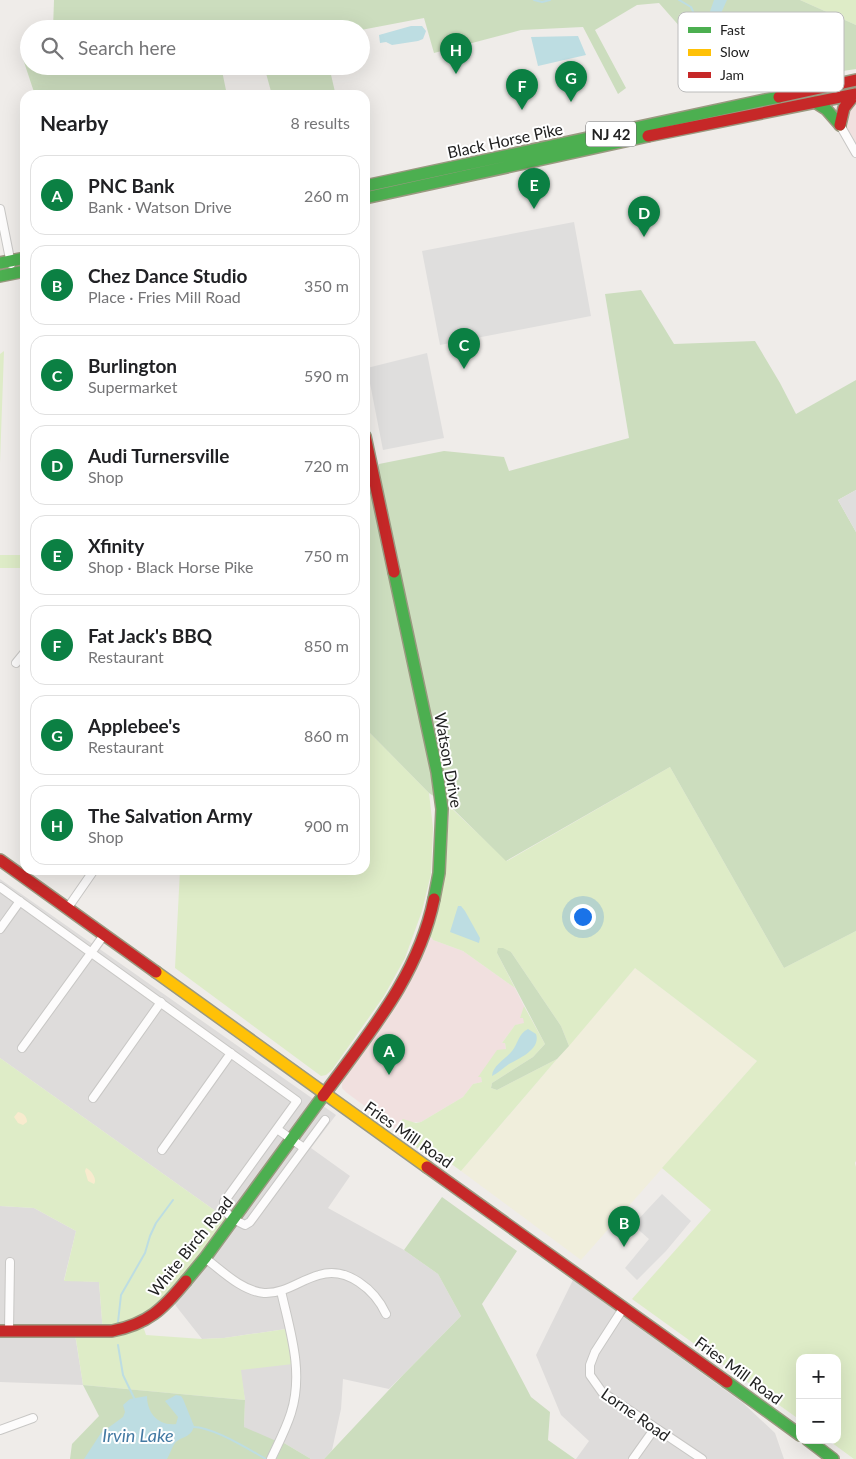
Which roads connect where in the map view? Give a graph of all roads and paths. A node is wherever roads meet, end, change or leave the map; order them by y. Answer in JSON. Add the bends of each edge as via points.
{"nodes":[{"id":1,"x":801,"y":92,"type":"edge"},
{"id":2,"x":856,"y":94,"type":"edge"},
{"id":3,"x":815,"y":102,"type":"junction"},
{"id":4,"x":840,"y":125,"type":"junction"},
{"id":5,"x":609,"y":134,"type":"junction"},
{"id":6,"x":573,"y":154,"type":"junction"},
{"id":7,"x":856,"y":154,"type":"edge"},
{"id":8,"x":370,"y":185,"type":"edge"},
{"id":9,"x":370,"y":197,"type":"edge"},
{"id":10,"x":0,"y":209,"type":"edge"},
{"id":11,"x":20,"y":259,"type":"edge"},
{"id":12,"x":5,"y":262,"type":"edge"},
{"id":13,"x":19,"y":272,"type":"edge"},
{"id":14,"x":0,"y":276,"type":"edge"},
{"id":15,"x":370,"y":459,"type":"edge"},
{"id":16,"x":20,"y":658,"type":"edge"},
{"id":17,"x":16,"y":663,"type":"dead end"},
{"id":18,"x":0,"y":860,"type":"edge"},
{"id":19,"x":20,"y":875,"type":"edge"},
{"id":20,"x":21,"y":875,"type":"edge"},
{"id":21,"x":91,"y":875,"type":"edge"},
{"id":22,"x":0,"y":886,"type":"edge"},
{"id":23,"x":20,"y":901,"type":"junction"},
{"id":24,"x":67,"y":909,"type":"junction"},
{"id":25,"x":0,"y":929,"type":"edge"},
{"id":26,"x":104,"y":935,"type":"junction"},
{"id":27,"x":91,"y":952,"type":"junction"},
{"id":28,"x":162,"y":1002,"type":"junction"},
{"id":29,"x":22,"y":1048,"type":"dead end"},
{"id":30,"x":231,"y":1053,"type":"junction"},
{"id":31,"x":325,"y":1094,"type":"junction"},
{"id":32,"x":94,"y":1098,"type":"dead end"},
{"id":33,"x":325,"y":1120,"type":"dead end"},
{"id":34,"x":277,"y":1129,"type":"junction"},
{"id":35,"x":292,"y":1139,"type":"junction"},
{"id":36,"x":304,"y":1148,"type":"junction"},
{"id":37,"x":162,"y":1150,"type":"dead end"},
{"id":38,"x":233,"y":1219,"type":"junction"},
{"id":39,"x":205,"y":1258,"type":"junction"},
{"id":40,"x":10,"y":1262,"type":"dead end"},
{"id":41,"x":281,"y":1291,"type":"junction"},
{"id":42,"x":624,"y":1306,"type":"junction"},
{"id":43,"x":386,"y":1314,"type":"dead end"},
{"id":44,"x":5,"y":1331,"type":"edge"},
{"id":45,"x":33,"y":1418,"type":"dead end"},
{"id":46,"x":655,"y":1428,"type":"junction"},
{"id":47,"x":0,"y":1430,"type":"edge"},
{"id":48,"x":796,"y":1431,"type":"edge"},
{"id":49,"x":813,"y":1444,"type":"edge"},
{"id":50,"x":271,"y":1458,"type":"edge"},
{"id":51,"x":634,"y":1459,"type":"edge"},
{"id":52,"x":702,"y":1459,"type":"edge"},
{"id":53,"x":833,"y":1459,"type":"edge"}],
"edges":[{"from":1,"to":5,"type":"main road","name":"Black Horse Pike","number":"NJ 42"},
{"from":2,"to":3,"type":"main road","name":"Black Horse Pike","number":"NJ 42"},
{"from":2,"to":4,"type":"main road","via":[[843,108]]},
{"from":3,"to":4,"type":"main road"},
{"from":3,"to":6,"type":"main road","name":"Black Horse Pike","number":"NJ 42"},
{"from":4,"to":7,"type":"street"},
{"from":5,"to":6,"type":"main road","via":[[601,144]]},
{"from":5,"to":8,"type":"main road","name":"Black Horse Pike","number":"NJ 42"},
{"from":6,"to":9,"type":"main road","name":"Black Horse Pike","number":"NJ 42"},
{"from":10,"to":12,"type":"street"},
{"from":11,"to":12,"type":"main road"},
{"from":12,"to":13,"type":"street"},
{"from":13,"to":14,"type":"main road"},
{"from":15,"to":31,"type":"main road","name":"Watson Drive","via":[[437,772],[442,809],[439,873],[430,918],[411,968],[389,1005]]},
{"from":16,"to":17,"type":"street"},
{"from":18,"to":19,"type":"main road","name":"Fries Mill Road"},
{"from":20,"to":24,"type":"main road","name":"Fries Mill Road"},
{"from":21,"to":24,"type":"street"},
{"from":22,"to":23,"type":"street"},
{"from":23,"to":25,"type":"street"},
{"from":23,"to":27,"type":"street"},
{"from":24,"to":26,"type":"main road","name":"Fries Mill Road"},
{"from":26,"to":27,"type":"street"},
{"from":26,"to":31,"type":"main road","name":"Fries Mill Road"},
{"from":27,"to":28,"type":"street"},
{"from":27,"to":29,"type":"street"},
{"from":28,"to":30,"type":"street"},
{"from":28,"to":32,"type":"street"},
{"from":30,"to":34,"type":"street","via":[[297,1101]]},
{"from":30,"to":37,"type":"street"},
{"from":31,"to":35,"type":"main road","name":"White Birch Road"},
{"from":31,"to":42,"type":"main road","name":"Fries Mill Road"},
{"from":33,"to":36,"type":"street"},
{"from":34,"to":35,"type":"street"},
{"from":34,"to":38,"type":"street","via":[[224,1202],[224,1210]]},
{"from":35,"to":36,"type":"street"},
{"from":35,"to":38,"type":"main road","name":"White Birch Road"},
{"from":36,"to":38,"type":"street","via":[[250,1222],[241,1224]]},
{"from":38,"to":39,"type":"main road","name":"White Birch Road"},
{"from":39,"to":41,"type":"street","via":[[250,1289],[267,1293]]},
{"from":39,"to":44,"type":"main road","name":"White Birch Road","via":[[167,1304],[143,1322],[128,1328],[94,1332]]},
{"from":40,"to":44,"type":"street"},
{"from":41,"to":43,"type":"street","via":[[320,1274],[337,1273],[366,1287]]},
{"from":41,"to":50,"type":"street","via":[[296,1356],[297,1380],[290,1418]]},
{"from":42,"to":46,"type":"street","name":"Lorne Road","via":[[595,1352],[590,1375],[602,1392]]},
{"from":42,"to":48,"type":"main road","name":"Fries Mill Road"},
{"from":45,"to":47,"type":"street"},
{"from":46,"to":51,"type":"street"},
{"from":46,"to":52,"type":"street","name":"Lorne Road"},
{"from":49,"to":53,"type":"main road"}]}
